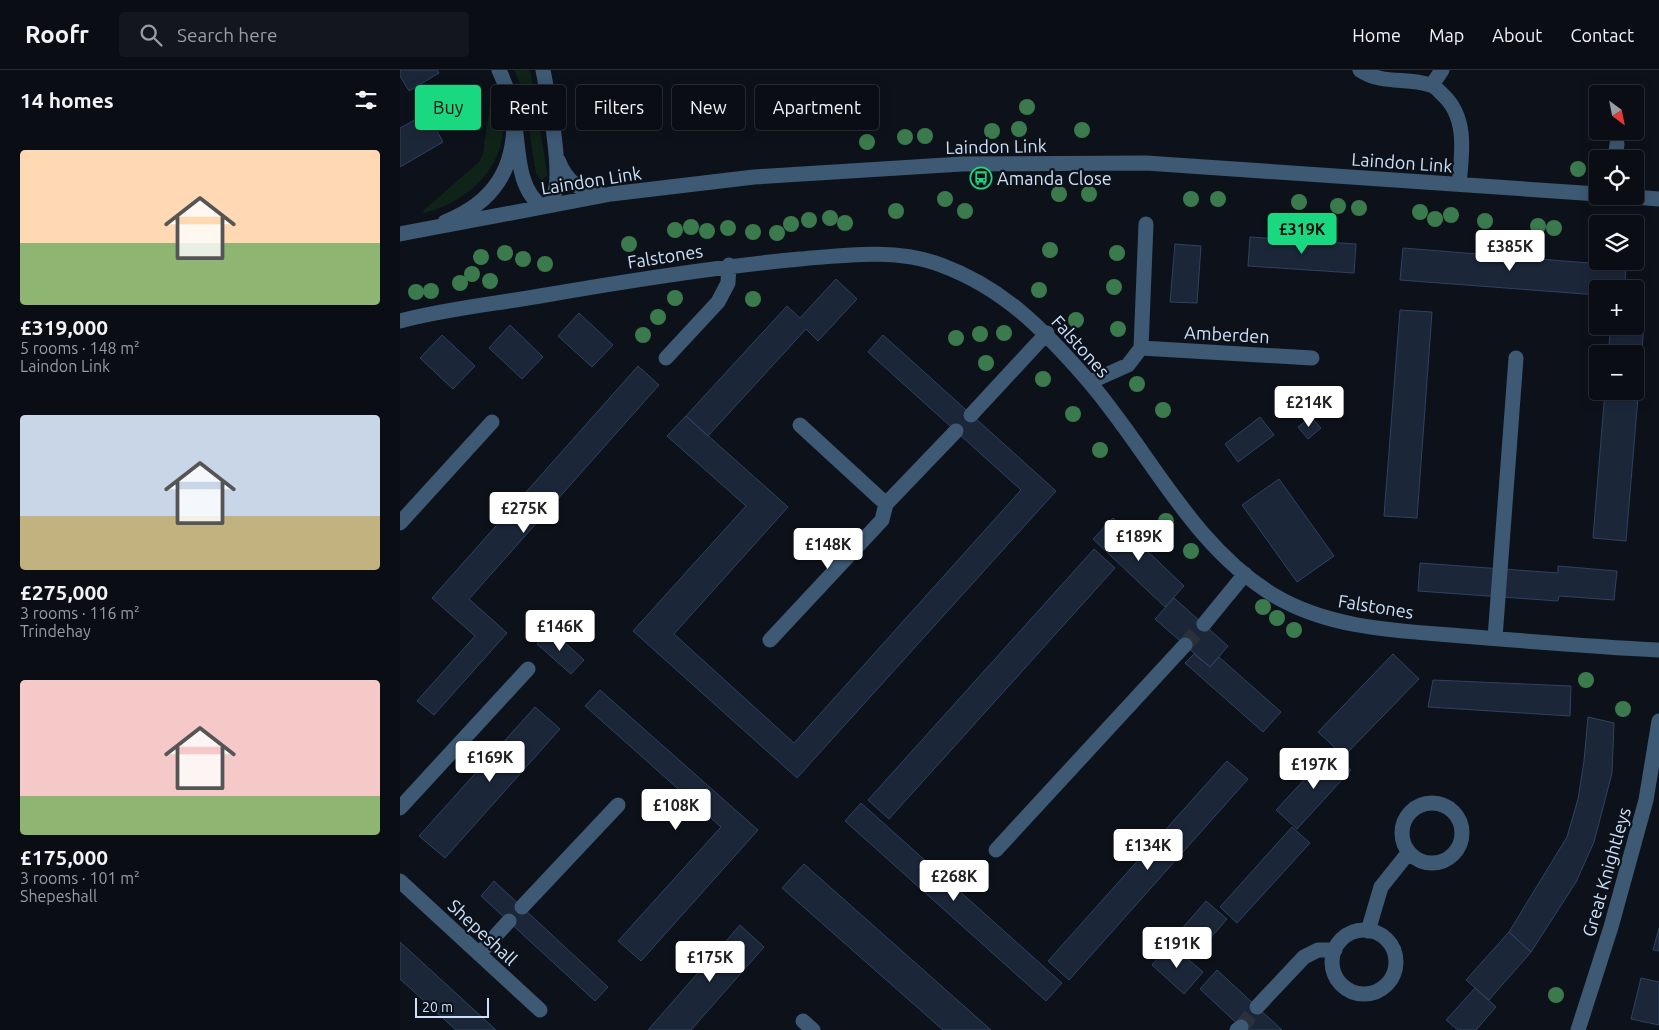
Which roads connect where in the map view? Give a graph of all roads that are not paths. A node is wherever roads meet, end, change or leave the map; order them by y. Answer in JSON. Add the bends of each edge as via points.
{"nodes":[{"id":1,"x":499,"y":70,"type":"edge"},
{"id":2,"x":543,"y":70,"type":"edge"},
{"id":3,"x":1360,"y":70,"type":"edge"},
{"id":4,"x":1442,"y":70,"type":"edge"},
{"id":5,"x":506,"y":85,"type":"edge"},
{"id":6,"x":1432,"y":85,"type":"junction"},
{"id":7,"x":515,"y":130,"type":"edge"},
{"id":8,"x":516,"y":130,"type":"edge"},
{"id":9,"x":556,"y":151,"type":"junction"},
{"id":10,"x":1459,"y":184,"type":"junction"},
{"id":11,"x":1589,"y":193,"type":"edge"},
{"id":12,"x":611,"y":194,"type":"junction"},
{"id":13,"x":1644,"y":198,"type":"edge"},
{"id":14,"x":1659,"y":199,"type":"edge"},
{"id":15,"x":543,"y":207,"type":"junction"},
{"id":16,"x":1146,"y":224,"type":"dead end"},
{"id":17,"x":425,"y":230,"type":"junction"},
{"id":18,"x":400,"y":234,"type":"edge"},
{"id":19,"x":729,"y":265,"type":"junction"},
{"id":20,"x":400,"y":321,"type":"edge"},
{"id":21,"x":1047,"y":334,"type":"junction"},
{"id":22,"x":1141,"y":348,"type":"junction"},
{"id":23,"x":666,"y":358,"type":"dead end"},
{"id":24,"x":1312,"y":358,"type":"dead end"},
{"id":25,"x":1516,"y":358,"type":"dead end"},
{"id":26,"x":1090,"y":382,"type":"junction"},
{"id":27,"x":971,"y":415,"type":"dead end"},
{"id":28,"x":492,"y":422,"type":"dead end"},
{"id":29,"x":800,"y":425,"type":"dead end"},
{"id":30,"x":956,"y":431,"type":"dead end"},
{"id":31,"x":886,"y":504,"type":"junction"},
{"id":32,"x":402,"y":517,"type":"edge"},
{"id":33,"x":1245,"y":574,"type":"junction"},
{"id":34,"x":1204,"y":624,"type":"tunnel mouth"},
{"id":35,"x":1495,"y":638,"type":"junction"},
{"id":36,"x":770,"y":640,"type":"dead end"},
{"id":37,"x":1185,"y":645,"type":"tunnel mouth"},
{"id":38,"x":1659,"y":650,"type":"edge"},
{"id":39,"x":528,"y":669,"type":"dead end"},
{"id":40,"x":1659,"y":721,"type":"edge"},
{"id":41,"x":618,"y":805,"type":"dead end"},
{"id":42,"x":400,"y":808,"type":"edge"},
{"id":43,"x":996,"y":850,"type":"dead end"},
{"id":44,"x":1409,"y":852,"type":"junction"},
{"id":45,"x":400,"y":881,"type":"edge"},
{"id":46,"x":522,"y":907,"type":"dead end"},
{"id":47,"x":509,"y":921,"type":"dead end"},
{"id":48,"x":1368,"y":931,"type":"junction"},
{"id":49,"x":1335,"y":950,"type":"junction"},
{"id":50,"x":479,"y":954,"type":"junction"},
{"id":51,"x":1257,"y":1007,"type":"tunnel mouth"},
{"id":52,"x":540,"y":1010,"type":"dead end"},
{"id":53,"x":1578,"y":1030,"type":"edge"}],
"edges":[{"from":1,"to":5,"type":"street"},
{"from":2,"to":9,"type":"street"},
{"from":3,"to":6,"type":"street","via":[[1371,78]]},
{"from":4,"to":6,"type":"street"},
{"from":6,"to":10,"type":"street","via":[[1449,100],[1459,120],[1462,144]]},
{"from":7,"to":17,"type":"street","via":[[505,174],[477,203],[452,219]]},
{"from":8,"to":15,"type":"street","via":[[525,183],[536,202]]},
{"from":9,"to":12,"type":"street","via":[[563,172],[573,184],[588,191]]},
{"from":9,"to":15,"type":"street","via":[[556,190],[552,200]]},
{"from":10,"to":11,"type":"street","name":"Laindon Link"},
{"from":10,"to":12,"type":"street","name":"Laindon Link","via":[[1146,163],[962,164],[754,177]]},
{"from":12,"to":15,"type":"street","name":"Laindon Link"},
{"from":13,"to":14,"type":"street"},
{"from":15,"to":17,"type":"street","name":"Laindon Link"},
{"from":16,"to":22,"type":"street"},
{"from":17,"to":18,"type":"street","name":"Laindon Link"},
{"from":19,"to":20,"type":"street","name":"Falstones"},
{"from":19,"to":21,"type":"street","name":"Falstones","via":[[863,253],[938,263],[1009,300]]},
{"from":19,"to":23,"type":"street","via":[[728,283],[718,302]]},
{"from":21,"to":26,"type":"street","name":"Falstones"},
{"from":21,"to":27,"type":"street"},
{"from":22,"to":24,"type":"street","name":"Amberden"},
{"from":22,"to":26,"type":"street","via":[[1128,365]]},
{"from":25,"to":35,"type":"street"},
{"from":26,"to":33,"type":"street","name":"Falstones","via":[[1209,542]]},
{"from":28,"to":32,"type":"street"},
{"from":29,"to":31,"type":"street"},
{"from":30,"to":31,"type":"street"},
{"from":31,"to":36,"type":"street","via":[[882,520]]},
{"from":33,"to":34,"type":"street"},
{"from":33,"to":35,"type":"street","name":"Falstones","via":[[1275,596],[1312,613],[1373,628]]},
{"from":35,"to":38,"type":"street","name":"Falstones"},
{"from":37,"to":43,"type":"street"},
{"from":39,"to":42,"type":"street"},
{"from":40,"to":53,"type":"street","name":"Great Knightleys","via":[[1646,800]]},
{"from":41,"to":46,"type":"street"},
{"from":44,"to":44,"type":"street","via":[[1427,862],[1447,859],[1461,844],[1463,833],[1456,814],[1449,808],[1430,803],[1413,810],[1407,816],[1402,835]]},
{"from":44,"to":48,"type":"street","via":[[1381,887]]},
{"from":45,"to":50,"type":"street","name":"Shepeshall"},
{"from":47,"to":50,"type":"street"},
{"from":48,"to":49,"type":"street","via":[[1348,935]]},
{"from":48,"to":49,"type":"street","via":[[1386,939],[1396,956],[1392,978],[1376,992],[1354,993],[1345,988],[1333,969]]},
{"from":49,"to":51,"type":"street","via":[[1318,950],[1304,957]]},
{"from":50,"to":52,"type":"street","name":"Shepeshall"}]}
